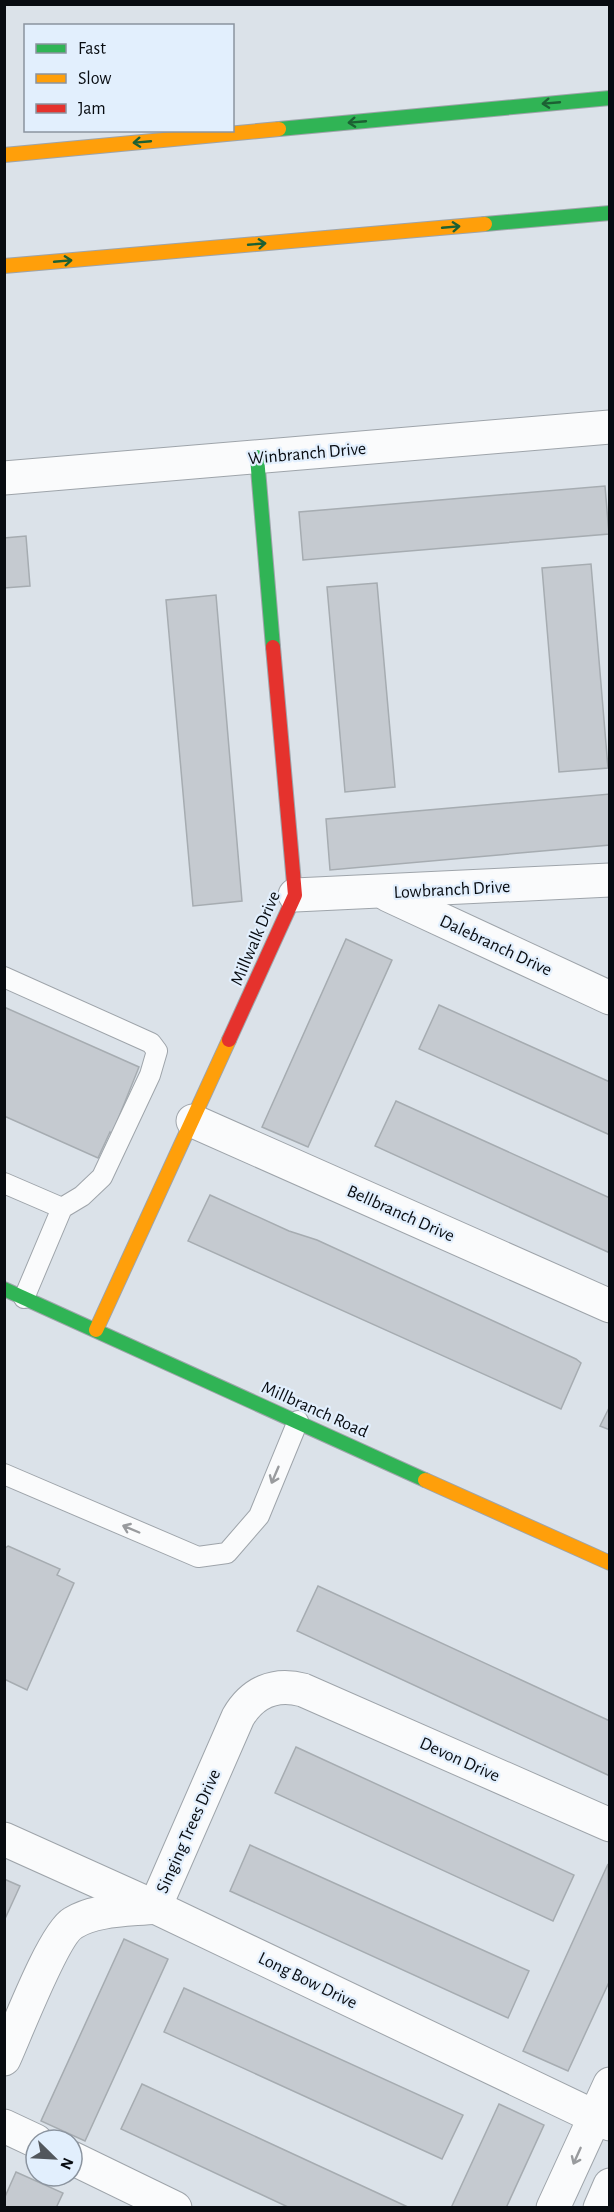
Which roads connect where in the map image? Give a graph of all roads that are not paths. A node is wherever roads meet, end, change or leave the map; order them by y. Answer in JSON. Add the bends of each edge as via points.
{"nodes":[{"id":1,"x":609,"y":98,"type":"edge"},
{"id":2,"x":4,"y":155,"type":"edge"},
{"id":3,"x":609,"y":213,"type":"edge"},
{"id":4,"x":4,"y":266,"type":"edge"},
{"id":5,"x":609,"y":427,"type":"edge"},
{"id":6,"x":257,"y":457,"type":"junction"},
{"id":7,"x":4,"y":478,"type":"edge"},
{"id":8,"x":609,"y":880,"type":"edge"},
{"id":9,"x":383,"y":892,"type":"junction"},
{"id":10,"x":295,"y":895,"type":"junction"},
{"id":11,"x":4,"y":977,"type":"edge"},
{"id":12,"x":609,"y":998,"type":"edge"},
{"id":13,"x":193,"y":1121,"type":"junction"},
{"id":14,"x":4,"y":1183,"type":"edge"},
{"id":15,"x":62,"y":1208,"type":"junction"},
{"id":16,"x":4,"y":1289,"type":"edge"},
{"id":17,"x":24,"y":1298,"type":"junction"},
{"id":18,"x":609,"y":1306,"type":"edge"},
{"id":19,"x":96,"y":1330,"type":"junction"},
{"id":20,"x":298,"y":1421,"type":"junction"},
{"id":21,"x":4,"y":1474,"type":"edge"},
{"id":22,"x":609,"y":1563,"type":"edge"},
{"id":23,"x":311,"y":1694,"type":"joint"},
{"id":24,"x":609,"y":1825,"type":"edge"},
{"id":25,"x":4,"y":1839,"type":"edge"},
{"id":26,"x":155,"y":1907,"type":"junction"},
{"id":27,"x":4,"y":2059,"type":"edge"},
{"id":28,"x":609,"y":2084,"type":"edge"},
{"id":29,"x":602,"y":2120,"type":"edge"},
{"id":30,"x":4,"y":2126,"type":"edge"},
{"id":31,"x":24,"y":2135,"type":"edge"},
{"id":32,"x":84,"y":2164,"type":"edge"},
{"id":33,"x":609,"y":2185,"type":"edge"},
{"id":34,"x":175,"y":2208,"type":"edge"},
{"id":35,"x":553,"y":2208,"type":"edge"},
{"id":36,"x":600,"y":2208,"type":"edge"}],
"edges":[{"from":1,"to":2,"type":"main road","one_way":true},
{"from":4,"to":3,"type":"main road","one_way":true},
{"from":5,"to":6,"type":"street","name":"Winbranch Drive"},
{"from":6,"to":7,"type":"street","name":"Winbranch Drive"},
{"from":6,"to":10,"type":"main road","name":"Millwalk Drive"},
{"from":8,"to":9,"type":"street","name":"Lowbranch Drive"},
{"from":9,"to":10,"type":"street","name":"Lowbranch Drive"},
{"from":9,"to":12,"type":"street","name":"Dalebranch Drive"},
{"from":10,"to":13,"type":"main road","name":"Millwalk Drive"},
{"from":11,"to":15,"type":"lane","via":[[151,1043],[157,1051],[150,1075],[102,1178]]},
{"from":13,"to":18,"type":"street","name":"Bellbranch Drive"},
{"from":13,"to":19,"type":"main road","name":"Millwalk Drive"},
{"from":14,"to":15,"type":"lane"},
{"from":15,"to":17,"type":"lane"},
{"from":16,"to":17,"type":"main road","name":"Millbranch Road"},
{"from":17,"to":19,"type":"main road","name":"Millbranch Road"},
{"from":19,"to":20,"type":"main road","name":"Millbranch Road"},
{"from":20,"to":21,"type":"lane","one_way":true,"via":[[258,1516],[227,1553],[198,1557]]},
{"from":20,"to":22,"type":"main road","name":"Millbranch Road"},
{"from":23,"to":24,"type":"street","name":"Devon Drive"},
{"from":23,"to":26,"type":"street","name":"Singing Trees Drive","via":[[292,1687],[269,1689],[256,1694],[244,1706]]},
{"from":25,"to":26,"type":"street","name":"Long Bow Drive"},
{"from":26,"to":27,"type":"street","name":"Singing Trees Drive","via":[[89,1916],[72,1923],[48,1963]]},
{"from":26,"to":29,"type":"street","name":"Long Bow Drive"},
{"from":28,"to":29,"type":"street"},
{"from":29,"to":35,"type":"street","one_way":true},
{"from":30,"to":31,"type":"street"},
{"from":32,"to":34,"type":"street"},
{"from":33,"to":36,"type":"street"}]}
